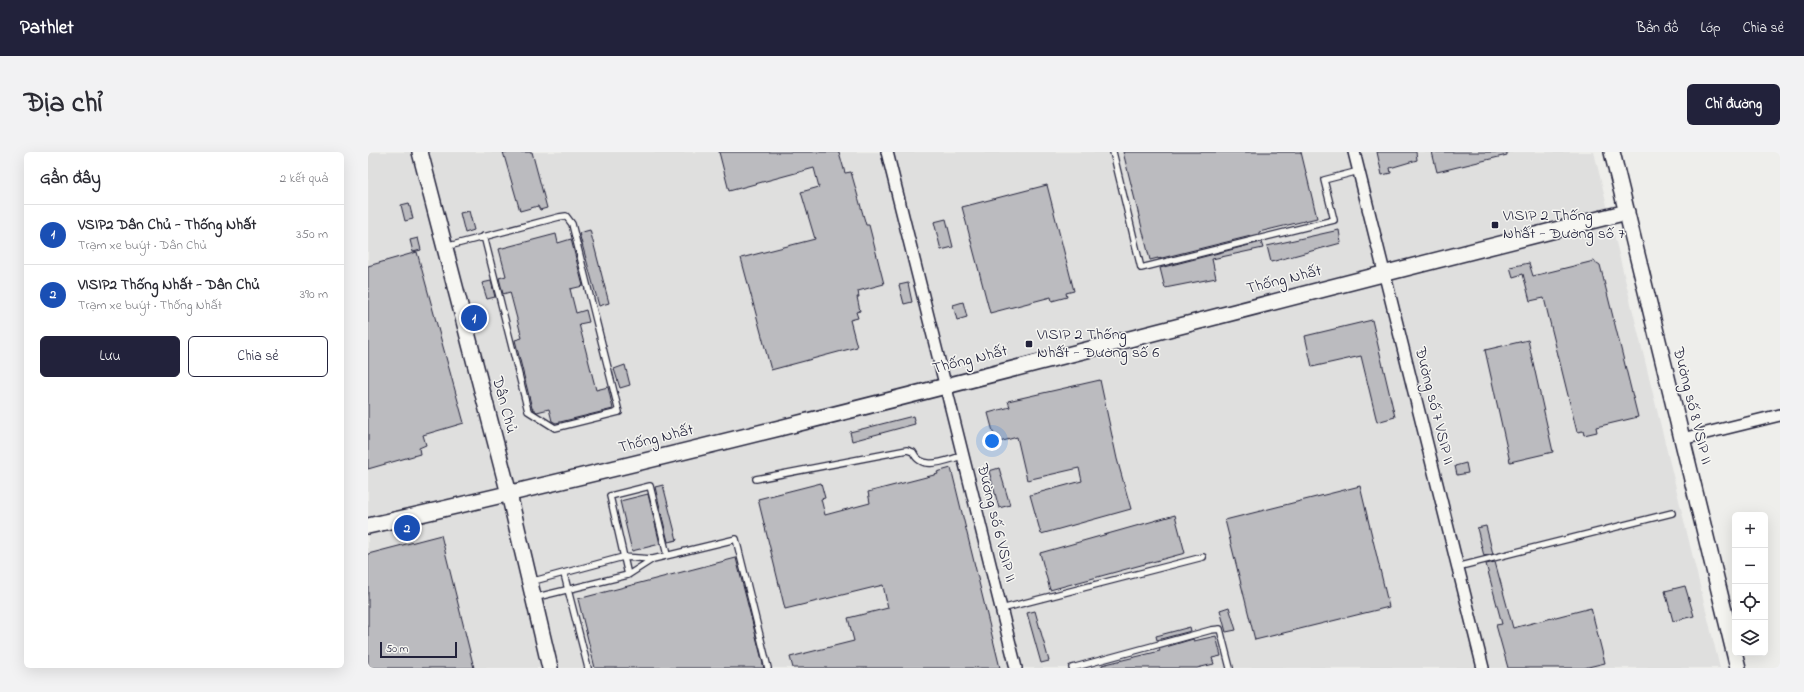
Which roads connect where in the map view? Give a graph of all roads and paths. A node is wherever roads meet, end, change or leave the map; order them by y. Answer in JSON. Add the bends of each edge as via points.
{"nodes":[{"id":1,"x":420,"y":152,"type":"edge"},
{"id":2,"x":887,"y":152,"type":"edge"},
{"id":3,"x":1113,"y":152,"type":"edge"},
{"id":4,"x":1354,"y":152,"type":"edge"},
{"id":5,"x":1612,"y":152,"type":"edge"},
{"id":6,"x":1359,"y":170,"type":"junction"},
{"id":7,"x":1627,"y":212,"type":"junction"},
{"id":8,"x":484,"y":236,"type":"junction"},
{"id":9,"x":445,"y":247,"type":"junction"},
{"id":10,"x":1384,"y":273,"type":"junction"},
{"id":11,"x":944,"y":386,"type":"junction"},
{"id":12,"x":1780,"y":414,"type":"edge"},
{"id":13,"x":1682,"y":439,"type":"junction"},
{"id":14,"x":962,"y":456,"type":"junction"},
{"id":15,"x":756,"y":479,"type":"dead end"},
{"id":16,"x":509,"y":494,"type":"junction"},
{"id":17,"x":1672,"y":513,"type":"dead end"},
{"id":18,"x":368,"y":526,"type":"edge"},
{"id":19,"x":667,"y":555,"type":"junction"},
{"id":20,"x":623,"y":557,"type":"junction"},
{"id":21,"x":1203,"y":557,"type":"dead end"},
{"id":22,"x":653,"y":559,"type":"junction"},
{"id":23,"x":1457,"y":567,"type":"junction"},
{"id":24,"x":564,"y":574,"type":"junction"},
{"id":25,"x":628,"y":575,"type":"junction"},
{"id":26,"x":530,"y":582,"type":"junction"},
{"id":27,"x":570,"y":590,"type":"junction"},
{"id":28,"x":533,"y":598,"type":"junction"},
{"id":29,"x":1001,"y":609,"type":"junction"},
{"id":30,"x":550,"y":668,"type":"edge"},
{"id":31,"x":588,"y":668,"type":"edge"},
{"id":32,"x":768,"y":668,"type":"edge"},
{"id":33,"x":1016,"y":668,"type":"edge"},
{"id":34,"x":1072,"y":668,"type":"edge"},
{"id":35,"x":1230,"y":668,"type":"edge"},
{"id":36,"x":1483,"y":668,"type":"edge"},
{"id":37,"x":1738,"y":668,"type":"edge"}],
"edges":[{"from":1,"to":9,"type":"street","name":"Dân Chủ"},
{"from":2,"to":11,"type":"street","name":"Đường số 6 VSIP II"},
{"from":3,"to":6,"type":"lane","via":[[1141,268],[1334,220],[1324,180]]},
{"from":4,"to":6,"type":"street","name":"Đường số 7 VSIP II"},
{"from":5,"to":7,"type":"street","name":"Đường số 8 VSIP II"},
{"from":6,"to":10,"type":"street","name":"Đường số 7 VSIP II"},
{"from":7,"to":10,"type":"street","name":"Thống Nhất"},
{"from":7,"to":13,"type":"street","name":"Đường số 8 VSIP II"},
{"from":8,"to":8,"type":"lane","via":[[566,216],[572,224],[619,412],[555,428],[528,411]]},
{"from":8,"to":9,"type":"lane"},
{"from":9,"to":16,"type":"street","name":"Dân Chủ"},
{"from":10,"to":11,"type":"street","name":"Thống Nhất"},
{"from":10,"to":23,"type":"street","name":"Đường số 7 VSIP II"},
{"from":11,"to":14,"type":"street","name":"Đường số 6 VSIP II"},
{"from":11,"to":16,"type":"street","name":"Thống Nhất"},
{"from":12,"to":13,"type":"street"},
{"from":13,"to":37,"type":"street","name":"Đường số 8 VSIP II"},
{"from":14,"to":15,"type":"lane","via":[[927,463],[921,462],[913,452],[907,450]]},
{"from":14,"to":29,"type":"street","name":"Đường số 6 VSIP II"},
{"from":16,"to":18,"type":"street","name":"Thống Nhất"},
{"from":16,"to":26,"type":"street","name":"Dân Chủ"},
{"from":17,"to":23,"type":"lane"},
{"from":19,"to":20,"type":"lane","via":[[650,486],[610,496]]},
{"from":19,"to":22,"type":"lane"},
{"from":19,"to":32,"type":"lane","via":[[736,539]]},
{"from":20,"to":22,"type":"lane"},
{"from":20,"to":24,"type":"lane"},
{"from":20,"to":25,"type":"lane"},
{"from":21,"to":29,"type":"lane"},
{"from":22,"to":25,"type":"lane"},
{"from":23,"to":36,"type":"street","name":"Đường số 7 VSIP II"},
{"from":24,"to":26,"type":"lane"},
{"from":24,"to":27,"type":"lane"},
{"from":25,"to":27,"type":"lane"},
{"from":26,"to":28,"type":"street","name":"Dân Chủ"},
{"from":27,"to":28,"type":"lane"},
{"from":27,"to":31,"type":"lane"},
{"from":28,"to":30,"type":"street","name":"Dân Chủ"},
{"from":29,"to":33,"type":"street","name":"Đường số 6 VSIP II"},
{"from":34,"to":35,"type":"lane","via":[[1220,629]]}]}
